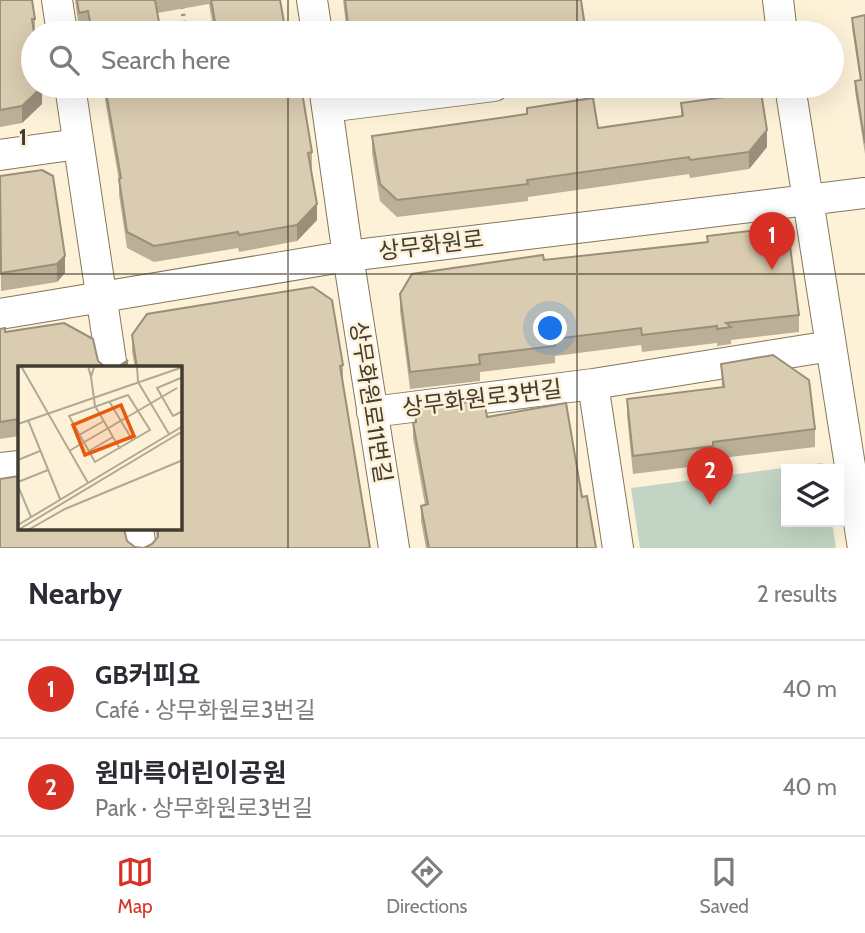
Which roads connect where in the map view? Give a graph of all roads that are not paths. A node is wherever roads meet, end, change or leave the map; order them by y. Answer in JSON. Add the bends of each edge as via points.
{"nodes":[{"id":1,"x":57,"y":0,"type":"edge"},
{"id":2,"x":312,"y":0,"type":"edge"},
{"id":3,"x":778,"y":0,"type":"edge"},
{"id":4,"x":60,"y":21,"type":"edge"},
{"id":5,"x":315,"y":21,"type":"edge"},
{"id":6,"x":781,"y":21,"type":"edge"},
{"id":7,"x":72,"y":98,"type":"edge"},
{"id":8,"x":326,"y":98,"type":"edge"},
{"id":9,"x":792,"y":98,"type":"edge"},
{"id":10,"x":78,"y":144,"type":"junction"},
{"id":11,"x":0,"y":155,"type":"edge"},
{"id":12,"x":865,"y":192,"type":"edge"},
{"id":13,"x":809,"y":199,"type":"junction"},
{"id":14,"x":348,"y":256,"type":"junction"},
{"id":15,"x":102,"y":298,"type":"junction"},
{"id":16,"x":0,"y":314,"type":"edge"},
{"id":17,"x":831,"y":346,"type":"junction"},
{"id":18,"x":112,"y":366,"type":"edge"},
{"id":19,"x":593,"y":384,"type":"junction"},
{"id":20,"x":372,"y":412,"type":"junction"},
{"id":21,"x":18,"y":466,"type":"edge"},
{"id":22,"x":0,"y":468,"type":"edge"},
{"id":23,"x":138,"y":530,"type":"edge"},
{"id":24,"x":141,"y":548,"type":"edge"},
{"id":25,"x":394,"y":548,"type":"edge"},
{"id":26,"x":618,"y":548,"type":"edge"},
{"id":27,"x":863,"y":548,"type":"edge"}],
"edges":[{"from":1,"to":4,"type":"street"},
{"from":2,"to":5,"type":"street"},
{"from":3,"to":6,"type":"street"},
{"from":7,"to":10,"type":"street"},
{"from":8,"to":14,"type":"street","name":"상무화원로11번길"},
{"from":9,"to":13,"type":"street"},
{"from":10,"to":11,"type":"street"},
{"from":10,"to":15,"type":"street"},
{"from":12,"to":13,"type":"street","name":"상무화원로"},
{"from":13,"to":14,"type":"street","name":"상무화원로"},
{"from":13,"to":17,"type":"street"},
{"from":14,"to":15,"type":"street","name":"상무화원로"},
{"from":14,"to":20,"type":"street","name":"상무화원로11번길"},
{"from":15,"to":16,"type":"street","name":"상무화원로"},
{"from":15,"to":18,"type":"street"},
{"from":17,"to":19,"type":"street","name":"상무화원로3번길"},
{"from":17,"to":27,"type":"street"},
{"from":19,"to":20,"type":"street","name":"상무화원로3번길"},
{"from":19,"to":26,"type":"street","name":"상무화원로3번길"},
{"from":20,"to":25,"type":"street","name":"상무화원로11번길"},
{"from":21,"to":22,"type":"street"},
{"from":23,"to":24,"type":"street"}]}
